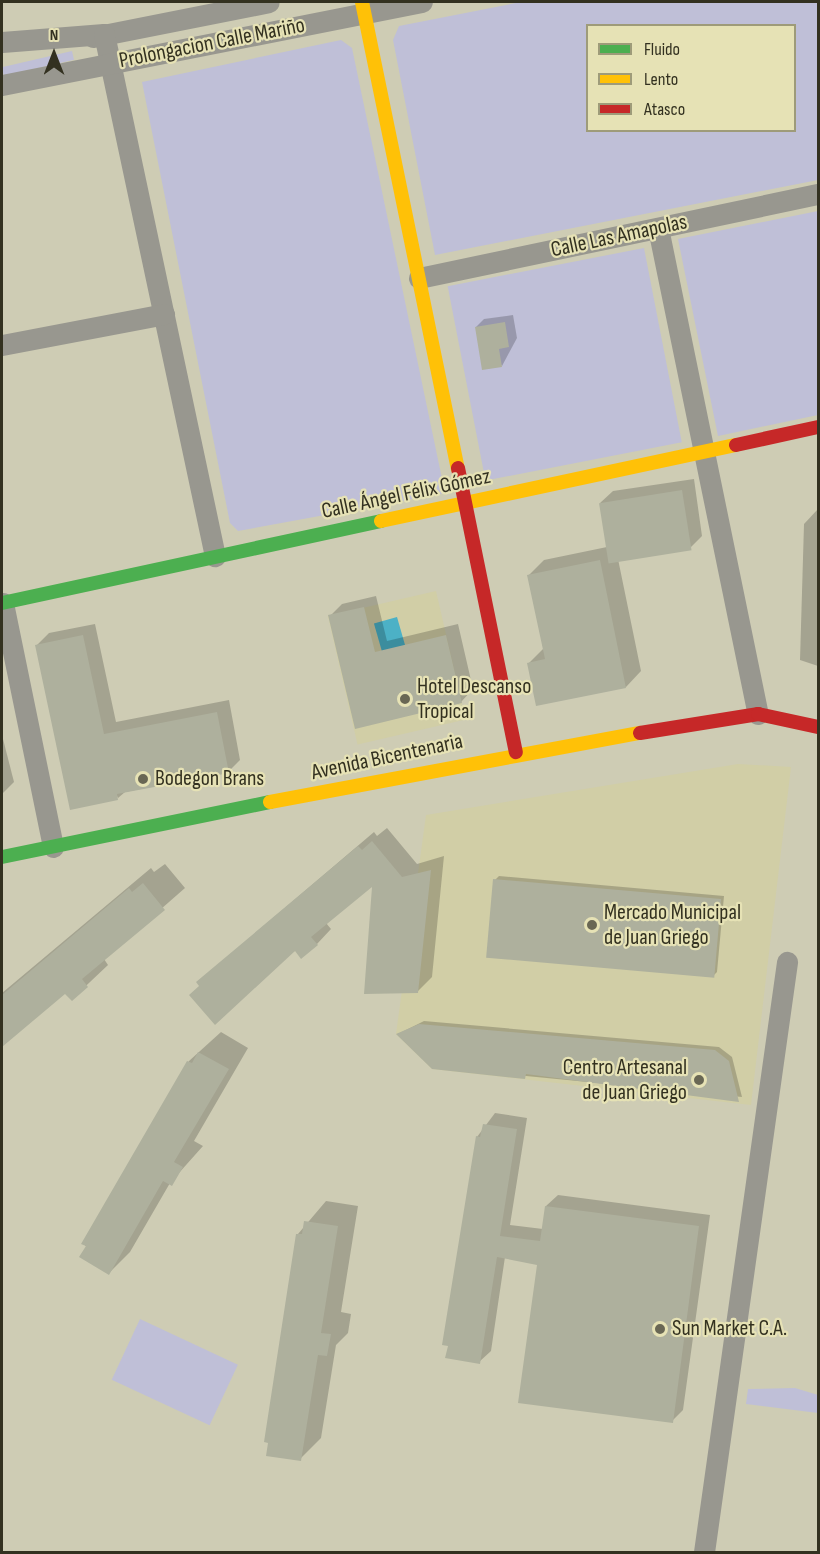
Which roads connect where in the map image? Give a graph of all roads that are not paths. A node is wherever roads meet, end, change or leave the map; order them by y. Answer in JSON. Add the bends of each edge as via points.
{"nodes":[{"id":1,"x":269,"y":2,"type":"edge"},
{"id":2,"x":422,"y":2,"type":"edge"},
{"id":3,"x":363,"y":7,"type":"edge"},
{"id":4,"x":187,"y":9,"type":"edge"},
{"id":5,"x":104,"y":34,"type":"junction"},
{"id":6,"x":2,"y":42,"type":"edge"},
{"id":7,"x":193,"y":47,"type":"junction"},
{"id":8,"x":2,"y":55,"type":"edge"},
{"id":9,"x":111,"y":63,"type":"junction"},
{"id":10,"x":2,"y":85,"type":"edge"},
{"id":11,"x":819,"y":194,"type":"edge"},
{"id":12,"x":658,"y":228,"type":"junction"},
{"id":13,"x":419,"y":278,"type":"junction"},
{"id":14,"x":164,"y":314,"type":"junction"},
{"id":15,"x":2,"y":345,"type":"edge"},
{"id":16,"x":819,"y":427,"type":"edge"},
{"id":17,"x":702,"y":452,"type":"junction"},
{"id":18,"x":465,"y":503,"type":"junction"},
{"id":19,"x":215,"y":556,"type":"junction"},
{"id":20,"x":2,"y":603,"type":"edge"},
{"id":21,"x":758,"y":714,"type":"junction"},
{"id":22,"x":819,"y":727,"type":"edge"},
{"id":23,"x":516,"y":752,"type":"junction"},
{"id":24,"x":53,"y":847,"type":"junction"},
{"id":25,"x":2,"y":858,"type":"edge"},
{"id":26,"x":787,"y":962,"type":"dead end"},
{"id":27,"x":704,"y":1552,"type":"edge"}],
"edges":[{"from":1,"to":4,"type":"street","name":"Prolongacion Calle Mariño"},
{"from":2,"to":3,"type":"street","name":"Prolongacion Calle Mariño"},
{"from":3,"to":7,"type":"street","name":"Prolongacion Calle Mariño"},
{"from":3,"to":13,"type":"street"},
{"from":4,"to":5,"type":"street","name":"Prolongacion Calle Mariño"},
{"from":4,"to":7,"type":"street"},
{"from":5,"to":6,"type":"street"},
{"from":5,"to":8,"type":"street","name":"Prolongacion Calle Mariño"},
{"from":5,"to":9,"type":"street"},
{"from":7,"to":9,"type":"street","name":"Prolongacion Calle Mariño"},
{"from":9,"to":10,"type":"street","name":"Prolongacion Calle Mariño"},
{"from":9,"to":14,"type":"street"},
{"from":11,"to":12,"type":"street","name":"Calle Las Amapolas"},
{"from":12,"to":13,"type":"street","name":"Calle Las Amapolas"},
{"from":12,"to":17,"type":"street"},
{"from":13,"to":18,"type":"street"},
{"from":14,"to":15,"type":"street"},
{"from":14,"to":19,"type":"street"},
{"from":16,"to":17,"type":"street","name":"Calle Ángel Félix Gómez"},
{"from":17,"to":18,"type":"street","name":"Calle Ángel Félix Gómez"},
{"from":17,"to":21,"type":"street"},
{"from":18,"to":19,"type":"street","name":"Calle Ángel Félix Gómez"},
{"from":18,"to":23,"type":"street"},
{"from":19,"to":20,"type":"street","name":"Calle Ángel Félix Gómez"},
{"from":20,"to":24,"type":"street"},
{"from":21,"to":22,"type":"street","name":"Avenida Bicentenaria"},
{"from":21,"to":23,"type":"street","name":"Avenida Bicentenaria"},
{"from":23,"to":24,"type":"street","name":"Avenida Bicentenaria"},
{"from":24,"to":25,"type":"street","name":"Avenida Bicentenaria"},
{"from":26,"to":27,"type":"street"}]}
